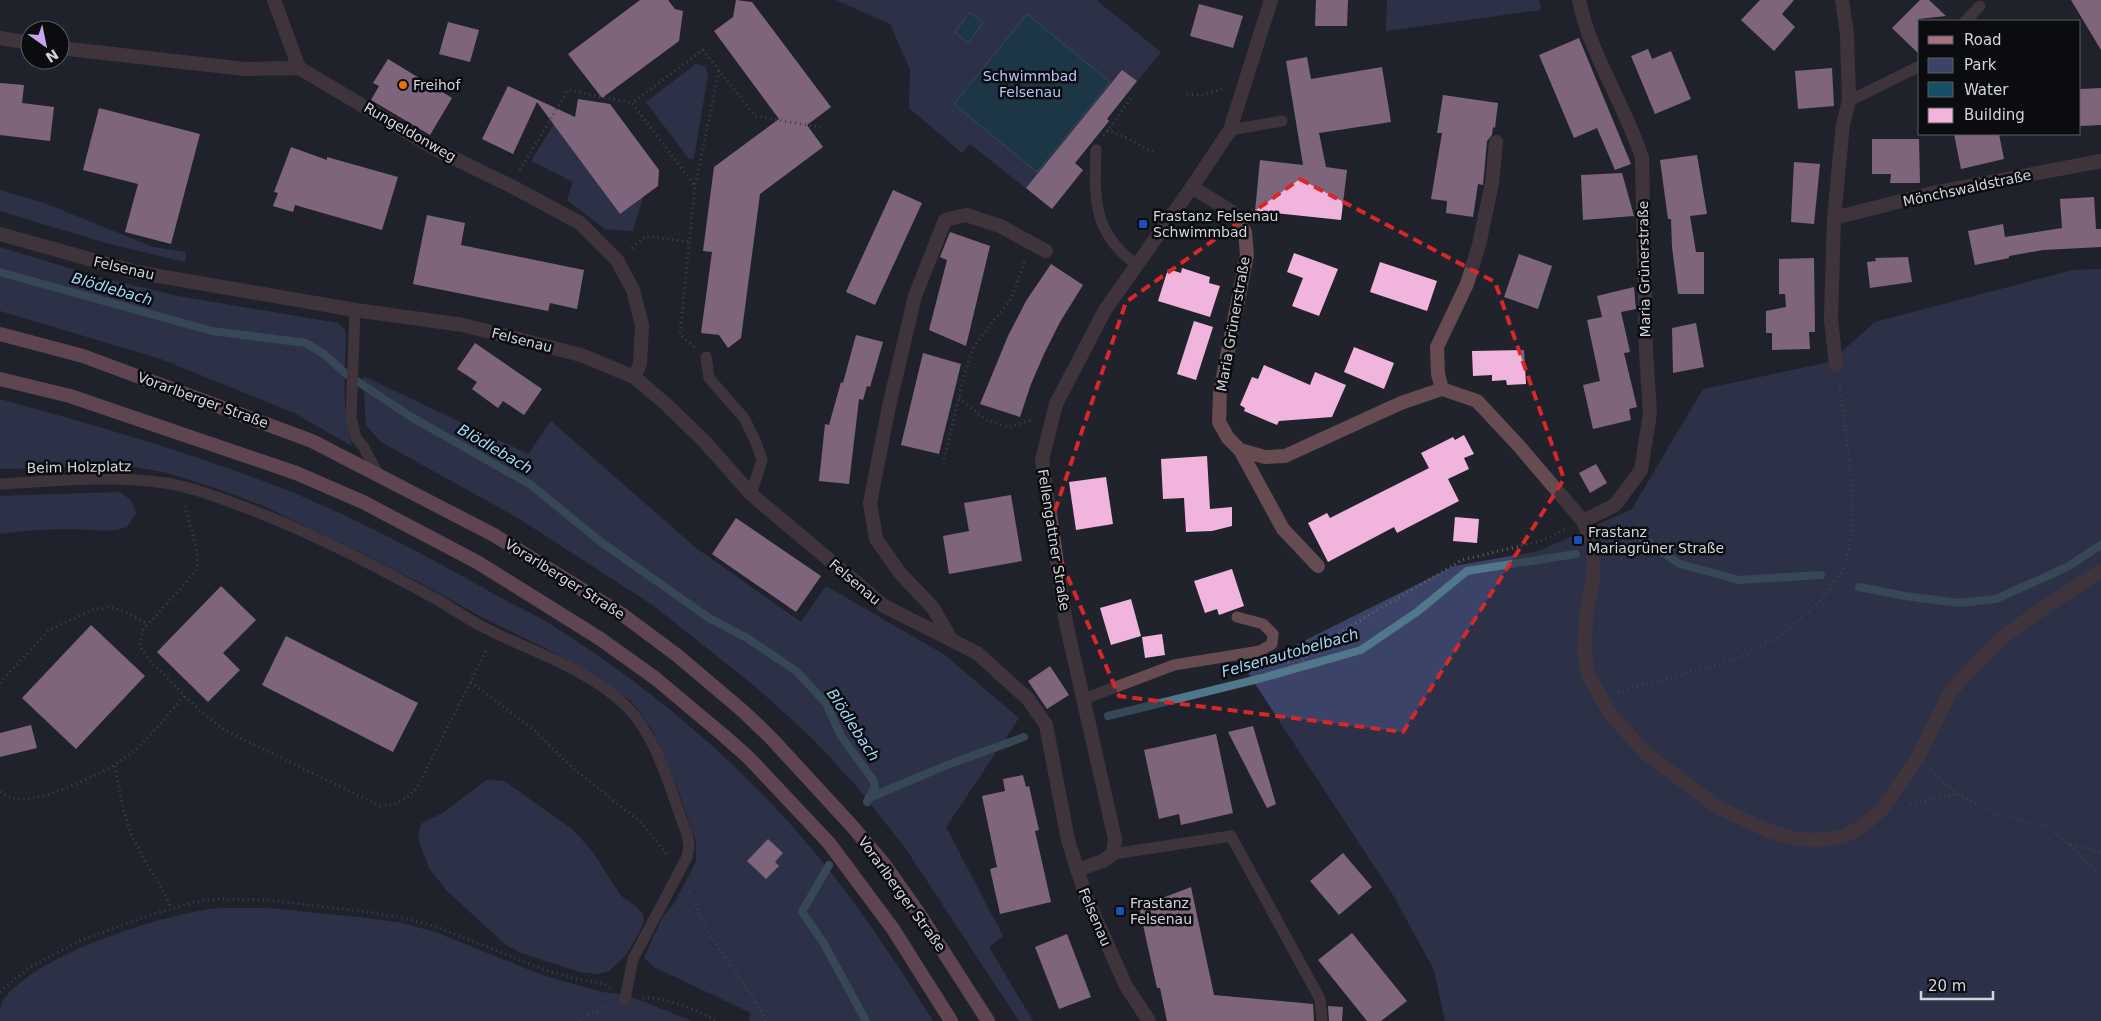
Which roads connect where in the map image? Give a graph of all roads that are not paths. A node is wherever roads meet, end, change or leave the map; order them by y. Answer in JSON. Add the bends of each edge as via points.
{"nodes":[{"id":1,"x":274,"y":0,"type":"edge"},
{"id":2,"x":1271,"y":0,"type":"edge"},
{"id":3,"x":1579,"y":0,"type":"edge"},
{"id":4,"x":1842,"y":0,"type":"edge"},
{"id":5,"x":1980,"y":6,"type":"dead end"},
{"id":6,"x":1966,"y":20,"type":"edge"},
{"id":7,"x":0,"y":38,"type":"edge"},
{"id":8,"x":20,"y":41,"type":"edge"},
{"id":9,"x":70,"y":49,"type":"edge"},
{"id":10,"x":1918,"y":67,"type":"edge"},
{"id":11,"x":299,"y":68,"type":"junction"},
{"id":12,"x":1849,"y":102,"type":"junction"},
{"id":13,"x":1282,"y":121,"type":"dead end"},
{"id":14,"x":1230,"y":130,"type":"junction"},
{"id":15,"x":1496,"y":142,"type":"dead end"},
{"id":16,"x":1096,"y":150,"type":"road end"},
{"id":17,"x":2101,"y":161,"type":"edge"},
{"id":18,"x":1192,"y":187,"type":"junction"},
{"id":19,"x":1834,"y":218,"type":"junction"},
{"id":20,"x":0,"y":234,"type":"edge"},
{"id":21,"x":1046,"y":251,"type":"dead end"},
{"id":22,"x":1137,"y":265,"type":"junction"},
{"id":23,"x":356,"y":310,"type":"junction"},
{"id":24,"x":0,"y":334,"type":"edge"},
{"id":25,"x":706,"y":357,"type":"road end"},
{"id":26,"x":1836,"y":365,"type":"road end"},
{"id":27,"x":634,"y":377,"type":"junction"},
{"id":28,"x":0,"y":379,"type":"edge"},
{"id":29,"x":1442,"y":390,"type":"junction"},
{"id":30,"x":1240,"y":450,"type":"junction"},
{"id":31,"x":378,"y":474,"type":"junction"},
{"id":32,"x":0,"y":484,"type":"edge"},
{"id":33,"x":751,"y":494,"type":"junction"},
{"id":34,"x":1583,"y":522,"type":"junction"},
{"id":35,"x":1318,"y":566,"type":"dead end"},
{"id":36,"x":2101,"y":571,"type":"edge"},
{"id":37,"x":1237,"y":617,"type":"dead end"},
{"id":38,"x":952,"y":640,"type":"junction"},
{"id":39,"x":1084,"y":699,"type":"junction"},
{"id":40,"x":1113,"y":854,"type":"junction"},
{"id":41,"x":1077,"y":870,"type":"junction"},
{"id":42,"x":625,"y":999,"type":"road end"},
{"id":43,"x":951,"y":1021,"type":"edge"},
{"id":44,"x":988,"y":1021,"type":"edge"},
{"id":45,"x":1150,"y":1021,"type":"edge"},
{"id":46,"x":1322,"y":1021,"type":"edge"}],
"edges":[{"from":1,"to":11,"type":"street"},
{"from":2,"to":14,"type":"street","name":"Fellengattner Straße"},
{"from":3,"to":34,"type":"street","name":"Maria Grünerstraße","via":[[1584,23],[1642,158],[1650,413],[1641,470],[1615,505]]},
{"from":4,"to":12,"type":"street","via":[[1847,35]]},
{"from":5,"to":6,"type":"lane"},
{"from":7,"to":8,"type":"street"},
{"from":9,"to":11,"type":"street","via":[[245,69]]},
{"from":10,"to":12,"type":"lane"},
{"from":11,"to":27,"type":"street","name":"Rungeldonweg","via":[[439,151],[580,223],[616,260],[633,290],[642,325],[640,364]]},
{"from":12,"to":19,"type":"street","via":[[1843,124]]},
{"from":13,"to":14,"type":"lane"},
{"from":14,"to":18,"type":"street","name":"Fellengattner Straße"},
{"from":15,"to":29,"type":"street","via":[[1492,183],[1479,245],[1467,284],[1437,347]]},
{"from":16,"to":22,"type":"lane","via":[[1094,190],[1102,224],[1111,243]]},
{"from":17,"to":19,"type":"street","name":"Mönchswaldstraße","via":[[1932,193]]},
{"from":18,"to":22,"type":"street","name":"Fellengattner Straße"},
{"from":18,"to":30,"type":"street","name":"Maria Grünerstraße","via":[[1232,212],[1245,232],[1247,255],[1220,392],[1219,422]]},
{"from":19,"to":26,"type":"street","via":[[1831,319]]},
{"from":20,"to":23,"type":"street","name":"Felsenau","via":[[136,272]]},
{"from":21,"to":38,"type":"street","via":[[1000,226],[966,215],[945,220],[915,296],[870,503],[876,539],[900,573],[933,608]]},
{"from":22,"to":39,"type":"street","name":"Fellengattner Straße","via":[[1104,310],[1056,404],[1042,460],[1066,623]]},
{"from":23,"to":27,"type":"street","name":"Felsenau","via":[[462,325],[581,354]]},
{"from":23,"to":31,"type":"lane","via":[[352,428]]},
{"from":24,"to":31,"type":"main road","name":"Vorarlberger Straße","via":[[92,359],[312,441]]},
{"from":25,"to":33,"type":"lane","via":[[709,378],[744,418],[762,460]]},
{"from":27,"to":33,"type":"street","name":"Felsenau","via":[[704,441]]},
{"from":28,"to":43,"type":"main road","name":"Vorarlberger Straße","via":[[70,396],[296,473],[363,502],[477,562],[599,638],[656,678],[748,757],[829,843],[893,929]]},
{"from":29,"to":30,"type":"street","via":[[1401,403],[1285,456],[1265,457]]},
{"from":29,"to":34,"type":"street","via":[[1477,401]]},
{"from":30,"to":35,"type":"street","name":"Maria Grünerstraße","via":[[1283,529]]},
{"from":31,"to":44,"type":"main road","name":"Vorarlberger Straße","via":[[494,535],[623,615],[744,712],[884,864]]},
{"from":32,"to":42,"type":"lane","name":"Beim Holzplatz","via":[[122,478],[168,483],[218,497],[302,531],[424,592],[495,633],[579,673],[614,696],[638,719],[655,750],[689,846],[687,857],[633,959]]},
{"from":33,"to":38,"type":"street","name":"Felsenau","via":[[884,606]]},
{"from":34,"to":36,"type":"street","via":[[1594,547],[1584,650],[1588,675],[1613,718],[1648,754],[1719,808],[1769,831],[1796,839],[1845,836],[1864,826],[1883,808],[1917,759],[1951,691],[2000,639]]},
{"from":37,"to":39,"type":"lane","via":[[1263,624],[1273,634],[1272,644],[1260,651],[1174,665]]},
{"from":38,"to":41,"type":"street","name":"Felsenau","via":[[977,653],[1028,699],[1046,725]]},
{"from":39,"to":40,"type":"street","name":"Fellengattner Straße","via":[[1115,839]]},
{"from":40,"to":41,"type":"street"},
{"from":40,"to":46,"type":"lane","via":[[1231,836],[1320,999]]},
{"from":41,"to":45,"type":"street","name":"Felsenau","via":[[1098,928],[1126,986]]}]}
